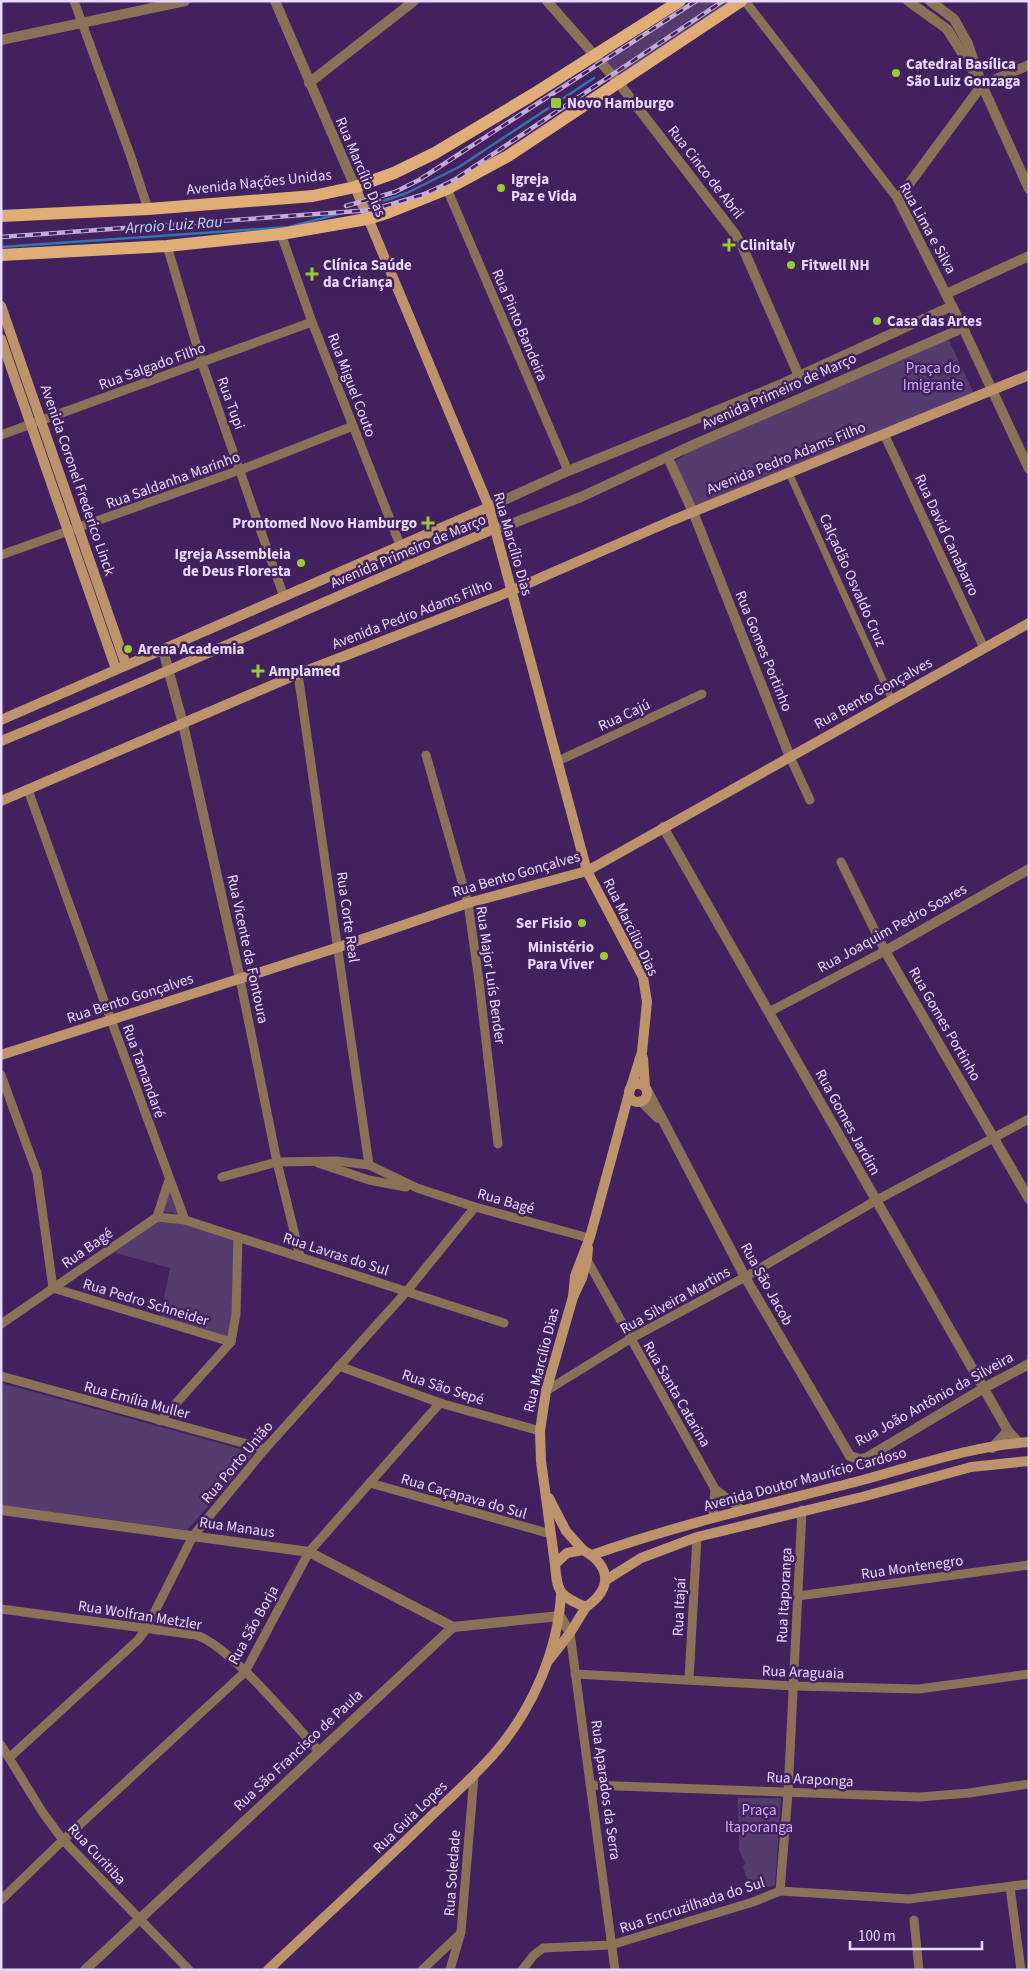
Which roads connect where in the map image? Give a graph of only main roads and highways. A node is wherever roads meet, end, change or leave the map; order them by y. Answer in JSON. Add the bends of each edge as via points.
{"nodes":[{"id":1,"x":680,"y":1,"type":"edge"},
{"id":2,"x":743,"y":1,"type":"edge"},
{"id":3,"x":355,"y":187,"type":"junction"},
{"id":4,"x":1,"y":216,"type":"edge"},
{"id":5,"x":367,"y":219,"type":"junction"},
{"id":6,"x":1,"y":255,"type":"edge"},
{"id":7,"x":1,"y":306,"type":"edge"},
{"id":8,"x":1,"y":340,"type":"edge"},
{"id":9,"x":21,"y":363,"type":"junction"},
{"id":10,"x":11,"y":367,"type":"junction"},
{"id":11,"x":1029,"y":375,"type":"edge"},
{"id":12,"x":489,"y":507,"type":"junction"},
{"id":13,"x":494,"y":529,"type":"junction"},
{"id":14,"x":511,"y":591,"type":"junction"},
{"id":15,"x":1029,"y":623,"type":"edge"},
{"id":16,"x":126,"y":664,"type":"junction"},
{"id":17,"x":116,"y":669,"type":"junction"},
{"id":18,"x":1,"y":720,"type":"edge"},
{"id":19,"x":1,"y":741,"type":"edge"},
{"id":20,"x":1,"y":801,"type":"edge"},
{"id":21,"x":587,"y":870,"type":"junction"},
{"id":22,"x":642,"y":1052,"type":"junction"},
{"id":23,"x":1,"y":1055,"type":"edge"},
{"id":24,"x":646,"y":1089,"type":"junction"},
{"id":25,"x":630,"y":1090,"type":"junction"},
{"id":26,"x":640,"y":1101,"type":"junction"},
{"id":27,"x":620,"y":1128,"type":"junction"},
{"id":28,"x":589,"y":1238,"type":"junction"},
{"id":29,"x":573,"y":1297,"type":"junction"},
{"id":30,"x":1029,"y":1442,"type":"edge"},
{"id":31,"x":1029,"y":1461,"type":"edge"},
{"id":32,"x":545,"y":1490,"type":"junction"},
{"id":33,"x":587,"y":1552,"type":"junction"},
{"id":34,"x":555,"y":1564,"type":"junction"},
{"id":35,"x":606,"y":1580,"type":"junction"},
{"id":36,"x":561,"y":1594,"type":"junction"},
{"id":37,"x":586,"y":1607,"type":"junction"},
{"id":38,"x":546,"y":1665,"type":"junction"},
{"id":39,"x":268,"y":1970,"type":"edge"}],
"edges":[{"from":1,"to":3,"type":"main road","name":"Avenida Nações Unidas","via":[[436,153]]},
{"from":2,"to":5,"type":"main road","via":[[508,156],[447,189]]},
{"from":3,"to":4,"type":"main road","name":"Avenida Nações Unidas","via":[[313,196]]},
{"from":3,"to":5,"type":"main road","name":"Rua Marcílio Dias"},
{"from":5,"to":6,"type":"main road","via":[[281,234],[167,246]]},
{"from":5,"to":12,"type":"main road","name":"Rua Marcílio Dias"},
{"from":7,"to":9,"type":"main road","name":"Avenida Coronel Frederico Linck"},
{"from":8,"to":10,"type":"main road","name":"Avenida Coronel Frederico Linck"},
{"from":9,"to":10,"type":"main road"},
{"from":9,"to":16,"type":"main road","name":"Avenida Coronel Frederico Linck"},
{"from":10,"to":17,"type":"main road","name":"Avenida Coronel Frederico Linck"},
{"from":11,"to":14,"type":"main road","name":"Avenida Pedro Adams Filho","via":[[692,512]]},
{"from":12,"to":13,"type":"main road","name":"Rua Marcílio Dias"},
{"from":12,"to":16,"type":"main road","name":"Avenida Primeiro de Março"},
{"from":13,"to":14,"type":"main road","name":"Rua Marcílio Dias"},
{"from":13,"to":19,"type":"main road","name":"Avenida Primeiro de Março"},
{"from":14,"to":20,"type":"main road","name":"Avenida Pedro Adams Filho","via":[[298,674]]},
{"from":14,"to":21,"type":"main road","name":"Rua Marcílio Dias"},
{"from":15,"to":21,"type":"main road","name":"Rua Bento Gonçalves"},
{"from":16,"to":17,"type":"main road","name":"Avenida Primeiro de Março"},
{"from":17,"to":18,"type":"main road","name":"Avenida Primeiro de Março"},
{"from":21,"to":22,"type":"main road","name":"Rua Marcílio Dias","via":[[643,977],[647,1002]]},
{"from":21,"to":23,"type":"main road","name":"Rua Bento Gonçalves","via":[[468,904]]},
{"from":22,"to":24,"type":"main road","name":"Rua Marcílio Dias"},
{"from":22,"to":25,"type":"main road","name":"Rua Marcílio Dias"},
{"from":24,"to":25,"type":"main road","via":[[638,1084]]},
{"from":24,"to":26,"type":"main road","name":"Rua Marcílio Dias","via":[[646,1098]]},
{"from":25,"to":26,"type":"main road","via":[[631,1098]]},
{"from":25,"to":27,"type":"main road","name":"Rua Marcílio Dias"},
{"from":26,"to":27,"type":"main road","name":"Rua Marcílio Dias"},
{"from":27,"to":28,"type":"main road","name":"Rua Marcílio Dias"},
{"from":28,"to":29,"type":"main road","name":"Rua Marcílio Dias","via":[[575,1276]]},
{"from":28,"to":29,"type":"main road","name":"Rua Marcílio Dias","via":[[587,1260]]},
{"from":29,"to":32,"type":"main road","name":"Rua Marcílio Dias","via":[[546,1391],[540,1431]]},
{"from":30,"to":33,"type":"main road","name":"Avenida Doutor Maurício Cardoso","via":[[966,1452]]},
{"from":31,"to":35,"type":"main road","name":"Avenida Doutor Maurício Cardoso","via":[[971,1466],[862,1497],[697,1537],[641,1558]]},
{"from":32,"to":33,"type":"main road","name":"Rua Marcílio Dias","via":[[566,1530]]},
{"from":32,"to":34,"type":"main road","name":"Rua Marcílio Dias"},
{"from":33,"to":34,"type":"main road","via":[[567,1553]]},
{"from":33,"to":35,"type":"main road","via":[[604,1570]]},
{"from":34,"to":36,"type":"main road"},
{"from":35,"to":37,"type":"main road","via":[[602,1593]]},
{"from":36,"to":37,"type":"main road"},
{"from":36,"to":38,"type":"main road","name":"Rua Guia Lopes","via":[[560,1616]]},
{"from":37,"to":38,"type":"main road","name":"Rua Guia Lopes"},
{"from":38,"to":39,"type":"main road","name":"Rua Guia Lopes","via":[[513,1730],[474,1776]]}]}
